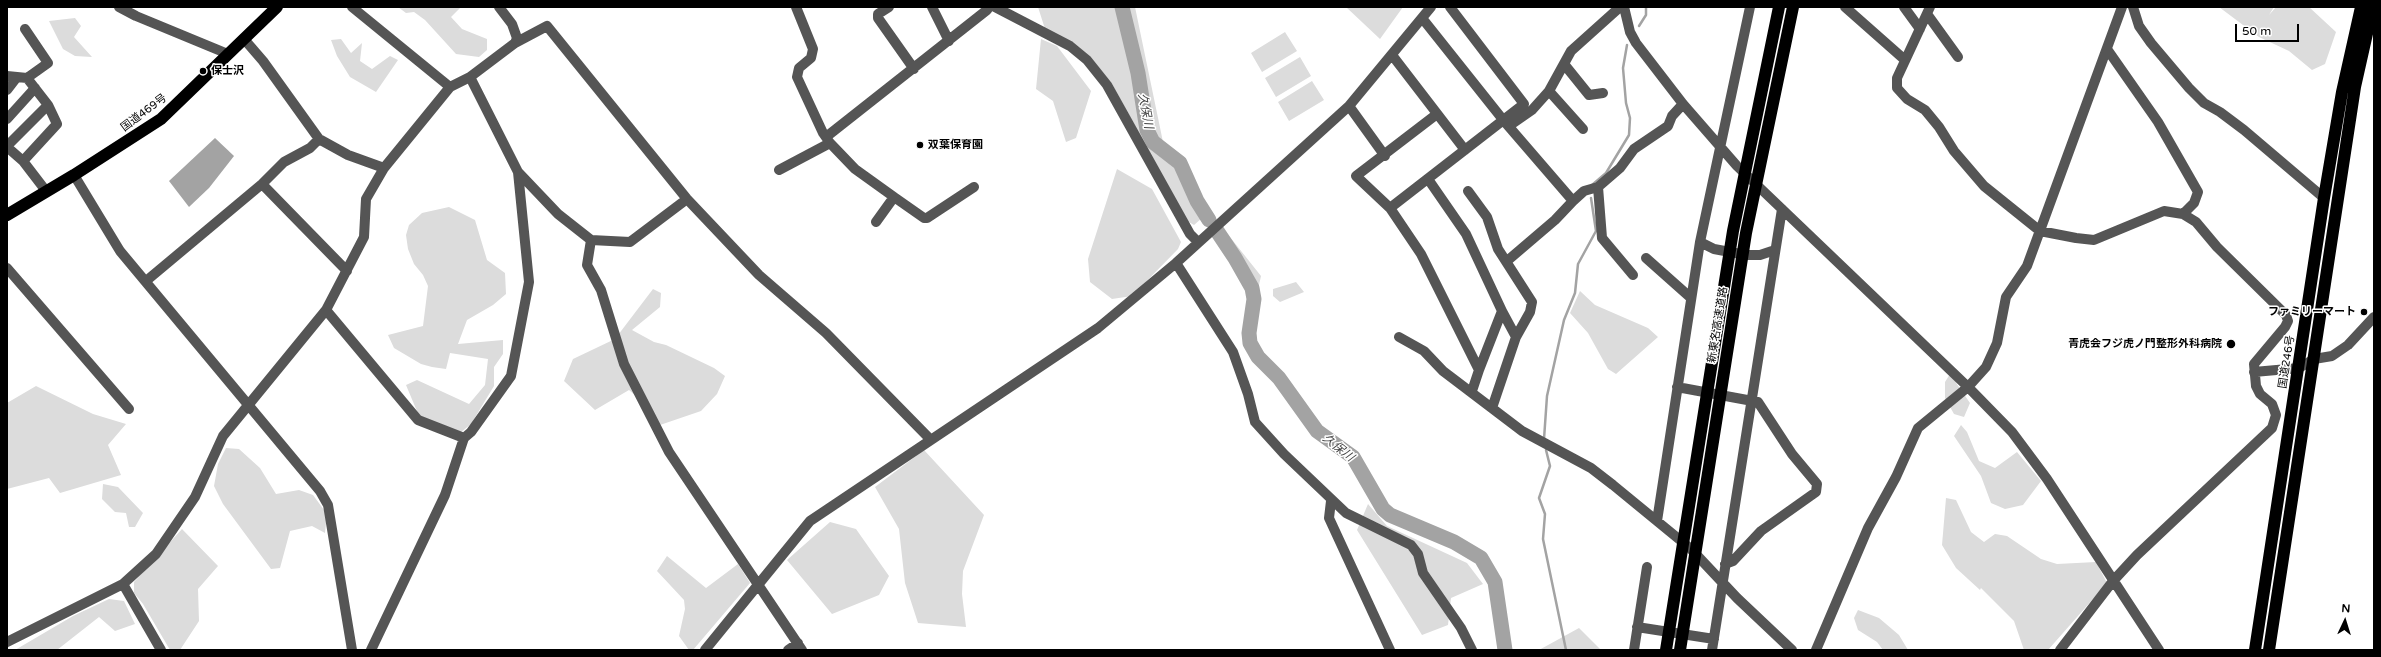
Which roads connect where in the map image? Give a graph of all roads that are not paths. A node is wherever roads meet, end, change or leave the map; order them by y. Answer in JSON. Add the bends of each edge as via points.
{"nodes":[{"id":1,"x":119,"y":7,"type":"edge"},
{"id":2,"x":277,"y":7,"type":"edge"},
{"id":3,"x":352,"y":7,"type":"edge"},
{"id":4,"x":499,"y":7,"type":"edge"},
{"id":5,"x":796,"y":7,"type":"edge"},
{"id":6,"x":889,"y":7,"type":"edge"},
{"id":7,"x":932,"y":7,"type":"edge"},
{"id":8,"x":988,"y":7,"type":"edge"},
{"id":9,"x":995,"y":7,"type":"edge"},
{"id":10,"x":1431,"y":7,"type":"edge"},
{"id":11,"x":1450,"y":7,"type":"edge"},
{"id":12,"x":1620,"y":7,"type":"edge"},
{"id":13,"x":1624,"y":7,"type":"edge"},
{"id":14,"x":1750,"y":7,"type":"edge"},
{"id":15,"x":1779,"y":7,"type":"edge"},
{"id":16,"x":1793,"y":7,"type":"edge"},
{"id":17,"x":1845,"y":7,"type":"edge"},
{"id":18,"x":1904,"y":7,"type":"edge"},
{"id":19,"x":2122,"y":7,"type":"edge"},
{"id":20,"x":2133,"y":7,"type":"edge"},
{"id":21,"x":2361,"y":7,"type":"edge"},
{"id":22,"x":2373,"y":7,"type":"edge"},
{"id":23,"x":1929,"y":11,"type":"edge"},
{"id":24,"x":1422,"y":18,"type":"junction"},
{"id":25,"x":25,"y":29,"type":"dead end"},
{"id":26,"x":1920,"y":29,"type":"junction"},
{"id":27,"x":244,"y":39,"type":"junction"},
{"id":28,"x":949,"y":41,"type":"junction"},
{"id":29,"x":514,"y":43,"type":"junction"},
{"id":30,"x":2107,"y":49,"type":"junction"},
{"id":31,"x":228,"y":54,"type":"junction"},
{"id":32,"x":1392,"y":55,"type":"junction"},
{"id":33,"x":1958,"y":57,"type":"dead end"},
{"id":34,"x":1905,"y":60,"type":"junction"},
{"id":35,"x":1564,"y":64,"type":"junction"},
{"id":36,"x":914,"y":68,"type":"junction"},
{"id":37,"x":17,"y":77,"type":"edge"},
{"id":38,"x":470,"y":77,"type":"junction"},
{"id":39,"x":450,"y":87,"type":"junction"},
{"id":40,"x":35,"y":88,"type":"junction"},
{"id":41,"x":7,"y":90,"type":"edge"},
{"id":42,"x":1549,"y":91,"type":"junction"},
{"id":43,"x":1602,"y":93,"type":"dead end"},
{"id":44,"x":1683,"y":104,"type":"junction"},
{"id":45,"x":48,"y":105,"type":"junction"},
{"id":46,"x":1349,"y":106,"type":"junction"},
{"id":47,"x":1437,"y":114,"type":"junction"},
{"id":48,"x":7,"y":119,"type":"edge"},
{"id":49,"x":1507,"y":124,"type":"junction"},
{"id":50,"x":1583,"y":129,"type":"dead end"},
{"id":51,"x":319,"y":138,"type":"junction"},
{"id":52,"x":828,"y":140,"type":"junction"},
{"id":53,"x":8,"y":144,"type":"edge"},
{"id":54,"x":1720,"y":147,"type":"junction"},
{"id":55,"x":1465,"y":150,"type":"junction"},
{"id":56,"x":1385,"y":156,"type":"junction"},
{"id":57,"x":23,"y":161,"type":"junction"},
{"id":58,"x":384,"y":168,"type":"junction"},
{"id":59,"x":779,"y":170,"type":"dead end"},
{"id":60,"x":518,"y":172,"type":"junction"},
{"id":61,"x":74,"y":175,"type":"junction"},
{"id":62,"x":1428,"y":179,"type":"junction"},
{"id":63,"x":262,"y":184,"type":"junction"},
{"id":64,"x":974,"y":187,"type":"dead end"},
{"id":65,"x":1598,"y":188,"type":"junction"},
{"id":66,"x":46,"y":191,"type":"junction"},
{"id":67,"x":1468,"y":191,"type":"dead end"},
{"id":68,"x":894,"y":197,"type":"junction"},
{"id":69,"x":2324,"y":198,"type":"junction"},
{"id":70,"x":687,"y":199,"type":"junction"},
{"id":71,"x":1573,"y":201,"type":"junction"},
{"id":72,"x":1390,"y":208,"type":"junction"},
{"id":73,"x":1782,"y":209,"type":"junction"},
{"id":74,"x":2183,"y":214,"type":"junction"},
{"id":75,"x":7,"y":215,"type":"edge"},
{"id":76,"x":876,"y":222,"type":"dead end"},
{"id":77,"x":2040,"y":231,"type":"junction"},
{"id":78,"x":591,"y":240,"type":"junction"},
{"id":79,"x":1198,"y":242,"type":"junction"},
{"id":80,"x":1700,"y":242,"type":"junction"},
{"id":81,"x":1775,"y":250,"type":"junction"},
{"id":82,"x":1646,"y":258,"type":"dead end"},
{"id":83,"x":1507,"y":261,"type":"junction"},
{"id":84,"x":1176,"y":263,"type":"junction"},
{"id":85,"x":7,"y":268,"type":"edge"},
{"id":86,"x":347,"y":271,"type":"junction"},
{"id":87,"x":1633,"y":275,"type":"dead end"},
{"id":88,"x":146,"y":282,"type":"junction"},
{"id":89,"x":1690,"y":298,"type":"junction"},
{"id":90,"x":326,"y":310,"type":"junction"},
{"id":91,"x":1502,"y":311,"type":"junction"},
{"id":92,"x":2374,"y":317,"type":"edge"},
{"id":93,"x":1399,"y":337,"type":"dead end"},
{"id":94,"x":1516,"y":337,"type":"junction"},
{"id":95,"x":2314,"y":359,"type":"junction"},
{"id":96,"x":2299,"y":368,"type":"junction"},
{"id":97,"x":1478,"y":370,"type":"junction"},
{"id":98,"x":2254,"y":372,"type":"junction"},
{"id":99,"x":1968,"y":386,"type":"junction"},
{"id":100,"x":1677,"y":387,"type":"junction"},
{"id":101,"x":1472,"y":391,"type":"junction"},
{"id":102,"x":1750,"y":399,"type":"junction"},
{"id":103,"x":250,"y":406,"type":"junction"},
{"id":104,"x":1492,"y":408,"type":"junction"},
{"id":105,"x":129,"y":409,"type":"dead end"},
{"id":106,"x":464,"y":438,"type":"junction"},
{"id":107,"x":930,"y":439,"type":"junction"},
{"id":108,"x":1331,"y":501,"type":"junction"},
{"id":109,"x":1656,"y":520,"type":"junction"},
{"id":110,"x":1725,"y":564,"type":"junction"},
{"id":111,"x":1647,"y":567,"type":"dead end"},
{"id":112,"x":2113,"y":581,"type":"junction"},
{"id":113,"x":1722,"y":583,"type":"junction"},
{"id":114,"x":123,"y":584,"type":"junction"},
{"id":115,"x":758,"y":586,"type":"junction"},
{"id":116,"x":1637,"y":627,"type":"junction"},
{"id":117,"x":1714,"y":639,"type":"junction"},
{"id":118,"x":7,"y":642,"type":"edge"},
{"id":119,"x":800,"y":647,"type":"edge"},
{"id":120,"x":161,"y":650,"type":"edge"},
{"id":121,"x":352,"y":650,"type":"edge"},
{"id":122,"x":371,"y":650,"type":"edge"},
{"id":123,"x":705,"y":650,"type":"edge"},
{"id":124,"x":788,"y":650,"type":"edge"},
{"id":125,"x":1390,"y":650,"type":"edge"},
{"id":126,"x":1472,"y":650,"type":"edge"},
{"id":127,"x":1634,"y":650,"type":"edge"},
{"id":128,"x":1666,"y":650,"type":"edge"},
{"id":129,"x":1680,"y":650,"type":"edge"},
{"id":130,"x":1712,"y":650,"type":"edge"},
{"id":131,"x":1792,"y":650,"type":"edge"},
{"id":132,"x":1816,"y":650,"type":"edge"},
{"id":133,"x":2060,"y":650,"type":"edge"},
{"id":134,"x":2159,"y":650,"type":"edge"},
{"id":135,"x":2255,"y":650,"type":"edge"},
{"id":136,"x":2269,"y":650,"type":"edge"}],
"edges":[{"from":1,"to":31,"type":"street"},
{"from":2,"to":27,"type":"highway","name":"国道469号"},
{"from":3,"to":39,"type":"street"},
{"from":4,"to":29,"type":"street","via":[[512,24],[517,38]]},
{"from":5,"to":52,"type":"street","via":[[813,49],[811,58],[799,68],[797,77]]},
{"from":6,"to":36,"type":"street","via":[[878,14],[878,18]]},
{"from":7,"to":28,"type":"street"},
{"from":8,"to":28,"type":"street"},
{"from":9,"to":79,"type":"street","via":[[1070,46],[1087,60],[1107,85],[1190,234]]},
{"from":10,"to":24,"type":"street"},
{"from":11,"to":49,"type":"street","via":[[1524,104]]},
{"from":12,"to":35,"type":"street","via":[[1571,51]]},
{"from":13,"to":44,"type":"street","via":[[1630,32],[1636,43]]},
{"from":14,"to":54,"type":"street"},
{"from":15,"to":128,"type":"highway","name":"新東名高速道路","via":[[1733,231]]},
{"from":16,"to":129,"type":"highway","name":"新東名高速道路","via":[[1746,233]]},
{"from":17,"to":34,"type":"street"},
{"from":18,"to":26,"type":"street"},
{"from":19,"to":30,"type":"street"},
{"from":20,"to":69,"type":"street","via":[[2139,26],[2189,88],[2204,103],[2244,130]]},
{"from":21,"to":69,"type":"highway","name":"国道246号","via":[[2342,92]]},
{"from":22,"to":95,"type":"highway","via":[[2356,87]]},
{"from":23,"to":26,"type":"street"},
{"from":23,"to":33,"type":"street"},
{"from":24,"to":32,"type":"street"},
{"from":24,"to":49,"type":"street"},
{"from":25,"to":37,"type":"street","via":[[48,62]]},
{"from":26,"to":34,"type":"street"},
{"from":27,"to":31,"type":"highway","name":"国道469号"},
{"from":27,"to":51,"type":"street"},
{"from":28,"to":36,"type":"street"},
{"from":29,"to":38,"type":"street"},
{"from":29,"to":70,"type":"street","via":[[547,26]]},
{"from":30,"to":74,"type":"street","via":[[2158,122],[2198,192],[2194,203]]},
{"from":30,"to":77,"type":"street"},
{"from":31,"to":61,"type":"highway","name":"国道469号","via":[[161,119]]},
{"from":32,"to":46,"type":"street"},
{"from":32,"to":47,"type":"street"},
{"from":34,"to":77,"type":"street","via":[[1897,78],[1897,88],[1907,99],[1925,110],[1954,151],[1984,186]]},
{"from":35,"to":42,"type":"street"},
{"from":35,"to":43,"type":"street","via":[[1589,95]]},
{"from":36,"to":52,"type":"street"},
{"from":37,"to":40,"type":"street"},
{"from":37,"to":41,"type":"street"},
{"from":38,"to":39,"type":"street"},
{"from":38,"to":60,"type":"street"},
{"from":39,"to":58,"type":"street"},
{"from":40,"to":45,"type":"street"},
{"from":40,"to":48,"type":"street"},
{"from":42,"to":49,"type":"street","via":[[1532,110]]},
{"from":42,"to":50,"type":"street"},
{"from":44,"to":54,"type":"street"},
{"from":44,"to":65,"type":"street","via":[[1672,116],[1668,126],[1634,149],[1620,168]]},
{"from":45,"to":53,"type":"street"},
{"from":45,"to":57,"type":"street","via":[[57,124]]},
{"from":46,"to":56,"type":"street"},
{"from":46,"to":79,"type":"street"},
{"from":47,"to":55,"type":"street"},
{"from":47,"to":56,"type":"street"},
{"from":49,"to":55,"type":"street"},
{"from":49,"to":71,"type":"street"},
{"from":51,"to":58,"type":"street","via":[[348,155]]},
{"from":51,"to":63,"type":"street","via":[[310,148],[284,162]]},
{"from":52,"to":59,"type":"street"},
{"from":52,"to":68,"type":"street","via":[[855,169]]},
{"from":53,"to":57,"type":"street"},
{"from":54,"to":73,"type":"street","via":[[1736,166]]},
{"from":54,"to":80,"type":"street"},
{"from":55,"to":62,"type":"street"},
{"from":56,"to":72,"type":"street","via":[[1356,176]]},
{"from":57,"to":66,"type":"street"},
{"from":58,"to":86,"type":"street","via":[[366,199],[364,237]]},
{"from":60,"to":78,"type":"street","via":[[558,214]]},
{"from":60,"to":106,"type":"street","via":[[529,282],[511,376]]},
{"from":61,"to":66,"type":"highway","name":"国道469号"},
{"from":61,"to":88,"type":"street","via":[[120,250]]},
{"from":62,"to":72,"type":"street"},
{"from":62,"to":91,"type":"street","via":[[1466,234]]},
{"from":63,"to":86,"type":"street"},
{"from":63,"to":88,"type":"street"},
{"from":64,"to":68,"type":"street","via":[[927,218]]},
{"from":65,"to":71,"type":"street","via":[[1584,191]]},
{"from":65,"to":87,"type":"street","via":[[1602,238]]},
{"from":66,"to":75,"type":"highway","name":"国道469号"},
{"from":67,"to":83,"type":"street","via":[[1487,217],[1498,249]]},
{"from":68,"to":76,"type":"street"},
{"from":69,"to":96,"type":"highway","name":"国道246号"},
{"from":70,"to":78,"type":"street","via":[[630,242]]},
{"from":70,"to":107,"type":"street","via":[[759,275],[826,333]]},
{"from":71,"to":83,"type":"street"},
{"from":72,"to":97,"type":"street","via":[[1421,254]]},
{"from":73,"to":81,"type":"street"},
{"from":73,"to":99,"type":"street"},
{"from":74,"to":77,"type":"street","via":[[2164,211],[2094,240]]},
{"from":74,"to":98,"type":"street","via":[[2196,222],[2216,247],[2286,315],[2286,327],[2254,364]]},
{"from":77,"to":99,"type":"street","via":[[2027,266],[2006,297],[1994,349],[1986,367]]},
{"from":78,"to":115,"type":"street","via":[[587,265],[601,290],[624,364],[669,452]]},
{"from":79,"to":84,"type":"street"},
{"from":80,"to":81,"type":"street","via":[[1714,249],[1746,255],[1760,255]]},
{"from":80,"to":89,"type":"street"},
{"from":81,"to":102,"type":"street"},
{"from":82,"to":89,"type":"street"},
{"from":83,"to":94,"type":"street","via":[[1532,302],[1530,312]]},
{"from":84,"to":107,"type":"street","via":[[1098,328]]},
{"from":84,"to":108,"type":"street","via":[[1233,352],[1243,376],[1255,422]]},
{"from":85,"to":105,"type":"street"},
{"from":86,"to":90,"type":"street"},
{"from":88,"to":103,"type":"street"},
{"from":89,"to":100,"type":"street"},
{"from":90,"to":103,"type":"street"},
{"from":90,"to":106,"type":"street","via":[[418,420]]},
{"from":91,"to":94,"type":"street"},
{"from":91,"to":97,"type":"street"},
{"from":92,"to":95,"type":"street","via":[[2348,345],[2332,356]]},
{"from":93,"to":101,"type":"street","via":[[1424,351],[1443,371]]},
{"from":94,"to":104,"type":"street"},
{"from":95,"to":96,"type":"street"},
{"from":95,"to":136,"type":"highway"},
{"from":96,"to":98,"type":"street"},
{"from":96,"to":135,"type":"highway","name":"国道246号"},
{"from":97,"to":101,"type":"street"},
{"from":98,"to":112,"type":"street","via":[[2260,394],[2272,404],[2276,415],[2272,428],[2152,540]]},
{"from":99,"to":112,"type":"street","via":[[2012,432],[2047,479]]},
{"from":99,"to":132,"type":"street","via":[[1918,428],[1896,477],[1868,528]]},
{"from":100,"to":102,"type":"street"},
{"from":100,"to":109,"type":"street"},
{"from":101,"to":104,"type":"street"},
{"from":102,"to":110,"type":"street"},
{"from":102,"to":110,"type":"street","via":[[1758,402],[1792,454],[1817,484],[1816,492],[1766,526],[1733,561]]},
{"from":103,"to":114,"type":"street","via":[[224,436],[183,517],[156,554]]},
{"from":103,"to":121,"type":"street","via":[[320,490],[328,505]]},
{"from":104,"to":109,"type":"street","via":[[1535,439],[1591,468]]},
{"from":106,"to":122,"type":"street","via":[[445,495]]},
{"from":107,"to":115,"type":"street","via":[[810,521]]},
{"from":108,"to":125,"type":"street","via":[[1330,518]]},
{"from":108,"to":126,"type":"street","via":[[1346,513],[1411,545],[1418,554],[1423,573],[1461,628]]},
{"from":109,"to":113,"type":"street","via":[[1691,549]]},
{"from":110,"to":113,"type":"street"},
{"from":111,"to":116,"type":"street"},
{"from":112,"to":133,"type":"street"},
{"from":112,"to":134,"type":"street"},
{"from":113,"to":117,"type":"street"},
{"from":113,"to":131,"type":"street"},
{"from":114,"to":118,"type":"street"},
{"from":114,"to":120,"type":"street"},
{"from":115,"to":119,"type":"street"},
{"from":115,"to":123,"type":"street"},
{"from":116,"to":117,"type":"street"},
{"from":116,"to":127,"type":"street"},
{"from":117,"to":130,"type":"street"},
{"from":119,"to":124,"type":"street"}]}
